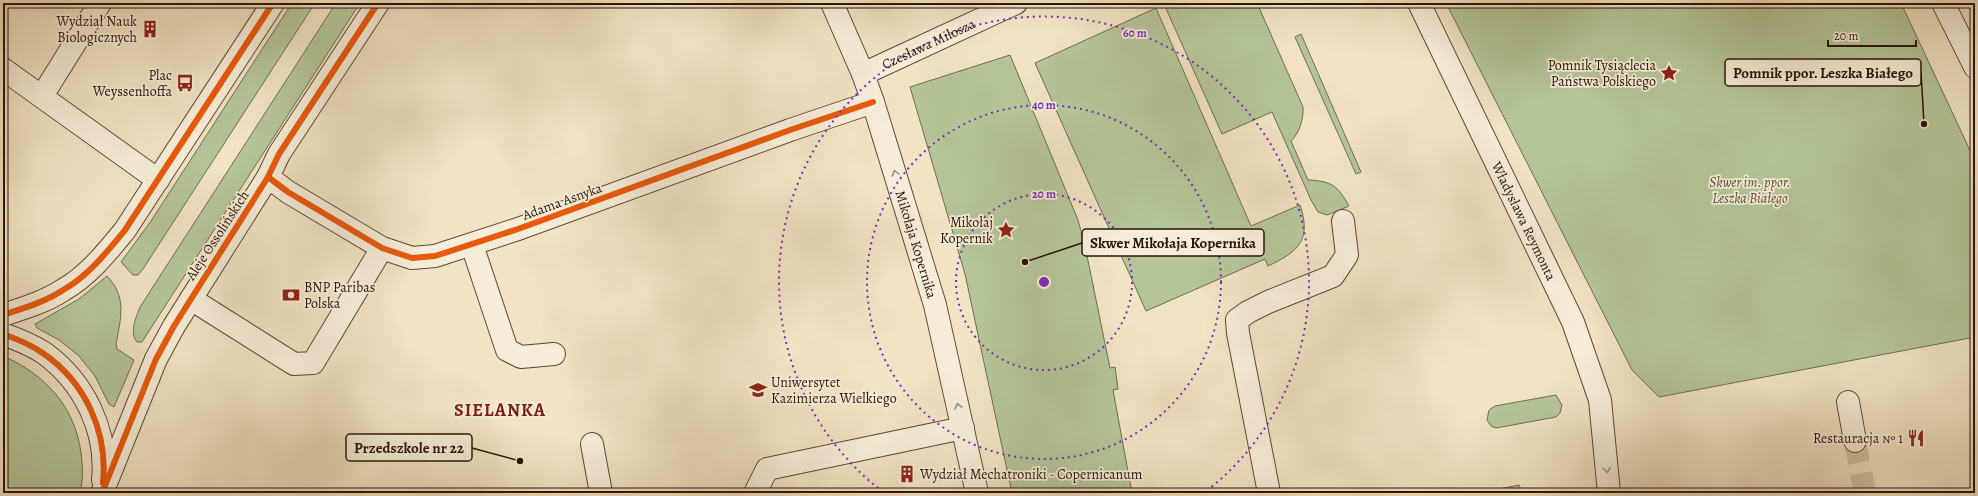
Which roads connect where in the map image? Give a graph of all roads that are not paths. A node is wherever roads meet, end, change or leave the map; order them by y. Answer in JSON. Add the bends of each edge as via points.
{"nodes":[{"id":1,"x":100,"y":3,"type":"edge"},
{"id":2,"x":273,"y":3,"type":"edge"},
{"id":3,"x":378,"y":3,"type":"edge"},
{"id":4,"x":832,"y":3,"type":"edge"},
{"id":5,"x":1016,"y":3,"type":"edge"},
{"id":6,"x":1419,"y":3,"type":"edge"},
{"id":7,"x":1943,"y":3,"type":"edge"},
{"id":8,"x":1975,"y":67,"type":"edge"},
{"id":9,"x":3,"y":69,"type":"edge"},
{"id":10,"x":863,"y":74,"type":"junction"},
{"id":11,"x":42,"y":96,"type":"junction"},
{"id":12,"x":874,"y":102,"type":"junction"},
{"id":13,"x":268,"y":177,"type":"junction"},
{"id":14,"x":158,"y":180,"type":"junction"},
{"id":15,"x":1343,"y":220,"type":"dead end"},
{"id":16,"x":472,"y":245,"type":"junction"},
{"id":17,"x":382,"y":248,"type":"junction"},
{"id":18,"x":191,"y":299,"type":"junction"},
{"id":19,"x":3,"y":315,"type":"edge"},
{"id":20,"x":3,"y":334,"type":"edge"},
{"id":21,"x":554,"y":354,"type":"dead end"},
{"id":22,"x":1848,"y":402,"type":"dead end"},
{"id":23,"x":963,"y":428,"type":"junction"},
{"id":24,"x":1855,"y":441,"type":"tunnel mouth"},
{"id":25,"x":592,"y":444,"type":"dead end"},
{"id":26,"x":102,"y":493,"type":"edge"},
{"id":27,"x":600,"y":493,"type":"edge"},
{"id":28,"x":755,"y":493,"type":"edge"},
{"id":29,"x":977,"y":493,"type":"edge"},
{"id":30,"x":1269,"y":493,"type":"edge"},
{"id":31,"x":1609,"y":493,"type":"edge"}],
"edges":[{"from":1,"to":11,"type":"street"},
{"from":2,"to":14,"type":"street"},
{"from":3,"to":13,"type":"street","name":"Aleje Ossolińskich","via":[[279,154]]},
{"from":4,"to":10,"type":"street","name":"Mikołaja Kopernika"},
{"from":5,"to":10,"type":"street","name":"Czesława Miłosza"},
{"from":6,"to":31,"type":"street","name":"Władysława Reymonta","one_way":true,"via":[[1573,322],[1600,400]]},
{"from":7,"to":8,"type":"street"},
{"from":9,"to":11,"type":"street"},
{"from":10,"to":12,"type":"street","name":"Mikołaja Kopernika"},
{"from":11,"to":14,"type":"street"},
{"from":12,"to":16,"type":"street","name":"Adama Asnyka"},
{"from":23,"to":12,"type":"street","name":"Mikołaja Kopernika","one_way":true,"via":[[935,305]]},
{"from":13,"to":17,"type":"street","name":"Adama Asnyka","via":[[288,192]]},
{"from":13,"to":18,"type":"street","name":"Aleje Ossolińskich"},
{"from":14,"to":19,"type":"street","via":[[125,230],[78,280],[44,300]]},
{"from":15,"to":30,"type":"street","via":[[1347,255],[1333,276],[1268,302],[1237,320]]},
{"from":16,"to":17,"type":"street","name":"Adama Asnyka","via":[[435,256],[412,258]]},
{"from":16,"to":21,"type":"street","via":[[507,350],[521,357]]},
{"from":17,"to":18,"type":"street","via":[[313,363],[294,364]]},
{"from":18,"to":26,"type":"street","name":"Aleje Ossolińskich","via":[[156,360]]},
{"from":20,"to":26,"type":"street","via":[[43,353],[62,367],[78,385],[91,409],[103,451]]},
{"from":22,"to":24,"type":"street"},
{"from":23,"to":28,"type":"street","via":[[767,469]]},
{"from":23,"to":29,"type":"street","name":"Mikołaja Kopernika"},
{"from":25,"to":27,"type":"street"}]}
